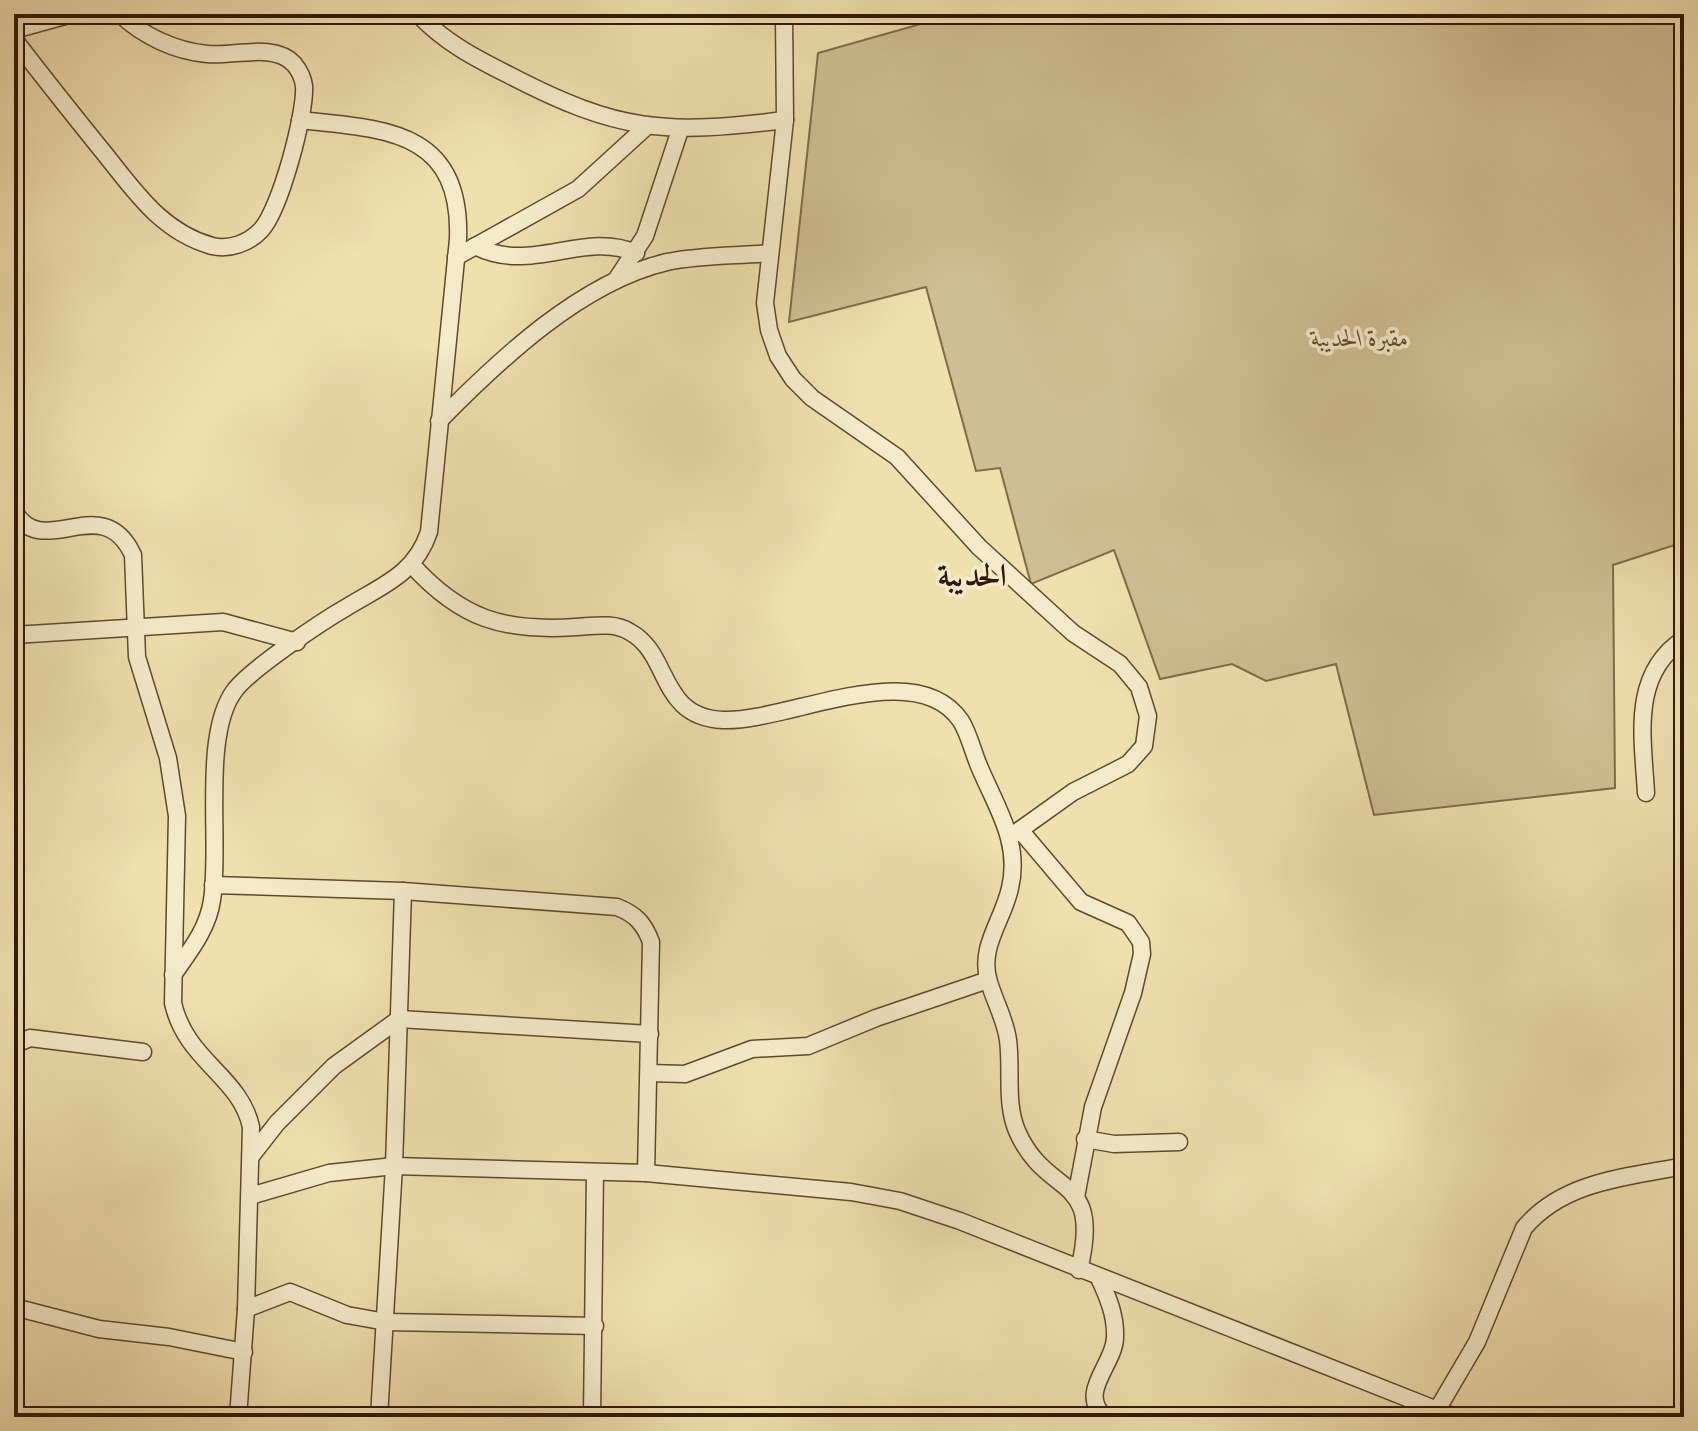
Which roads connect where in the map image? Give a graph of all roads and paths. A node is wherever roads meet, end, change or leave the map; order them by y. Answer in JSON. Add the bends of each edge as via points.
{"nodes":[{"id":1,"x":72,"y":14,"type":"edge"},
{"id":2,"x":120,"y":14,"type":"edge"},
{"id":3,"x":418,"y":14,"type":"edge"},
{"id":4,"x":784,"y":14,"type":"edge"},
{"id":5,"x":14,"y":30,"type":"edge"},
{"id":6,"x":14,"y":39,"type":"edge"},
{"id":7,"x":300,"y":120,"type":"junction"},
{"id":8,"x":785,"y":120,"type":"junction"},
{"id":9,"x":646,"y":127,"type":"junction"},
{"id":10,"x":680,"y":130,"type":"junction"},
{"id":11,"x":475,"y":246,"type":"junction"},
{"id":12,"x":636,"y":253,"type":"junction"},
{"id":13,"x":770,"y":253,"type":"junction"},
{"id":14,"x":456,"y":257,"type":"junction"},
{"id":15,"x":612,"y":285,"type":"junction"},
{"id":16,"x":439,"y":421,"type":"junction"},
{"id":17,"x":14,"y":511,"type":"edge"},
{"id":18,"x":412,"y":565,"type":"junction"},
{"id":19,"x":137,"y":627,"type":"junction"},
{"id":20,"x":14,"y":635,"type":"edge"},
{"id":21,"x":1684,"y":639,"type":"edge"},
{"id":22,"x":297,"y":642,"type":"junction"},
{"id":23,"x":1646,"y":793,"type":"dead end"},
{"id":24,"x":1015,"y":834,"type":"junction"},
{"id":25,"x":213,"y":885,"type":"junction"},
{"id":26,"x":403,"y":891,"type":"junction"},
{"id":27,"x":14,"y":912,"type":"edge"},
{"id":28,"x":14,"y":931,"type":"edge"},
{"id":29,"x":173,"y":975,"type":"junction"},
{"id":30,"x":988,"y":980,"type":"junction"},
{"id":31,"x":399,"y":1019,"type":"junction"},
{"id":32,"x":650,"y":1034,"type":"junction"},
{"id":33,"x":14,"y":1045,"type":"edge"},
{"id":34,"x":143,"y":1052,"type":"dead end"},
{"id":35,"x":649,"y":1073,"type":"junction"},
{"id":36,"x":1085,"y":1139,"type":"junction"},
{"id":37,"x":1179,"y":1142,"type":"dead end"},
{"id":38,"x":252,"y":1155,"type":"junction"},
{"id":39,"x":394,"y":1166,"type":"junction"},
{"id":40,"x":1684,"y":1166,"type":"edge"},
{"id":41,"x":595,"y":1172,"type":"junction"},
{"id":42,"x":646,"y":1173,"type":"junction"},
{"id":43,"x":250,"y":1196,"type":"junction"},
{"id":44,"x":1076,"y":1197,"type":"junction"},
{"id":45,"x":1079,"y":1270,"type":"junction"},
{"id":46,"x":1099,"y":1278,"type":"junction"},
{"id":47,"x":14,"y":1307,"type":"edge"},
{"id":48,"x":246,"y":1309,"type":"junction"},
{"id":49,"x":386,"y":1322,"type":"junction"},
{"id":50,"x":595,"y":1326,"type":"junction"},
{"id":51,"x":244,"y":1352,"type":"junction"},
{"id":52,"x":1684,"y":1406,"type":"edge"},
{"id":53,"x":1437,"y":1410,"type":"junction"},
{"id":54,"x":238,"y":1417,"type":"edge"},
{"id":55,"x":379,"y":1417,"type":"edge"},
{"id":56,"x":592,"y":1417,"type":"edge"},
{"id":57,"x":1105,"y":1417,"type":"edge"},
{"id":58,"x":1455,"y":1417,"type":"edge"},
{"id":59,"x":1682,"y":1417,"type":"edge"}],
"edges":[{"from":1,"to":5,"type":"street"},
{"from":2,"to":7,"type":"street","via":[[177,48],[204,54],[281,55],[291,61],[303,83]]},
{"from":3,"to":9,"type":"street","via":[[464,52],[536,89],[595,115]]},
{"from":4,"to":8,"type":"street"},
{"from":6,"to":7,"type":"street","via":[[130,190],[177,230],[216,247],[250,240],[263,228]]},
{"from":7,"to":14,"type":"street","via":[[381,128],[425,149],[442,168],[457,204]]},
{"from":8,"to":10,"type":"street"},
{"from":8,"to":13,"type":"street"},
{"from":9,"to":10,"type":"street"},
{"from":9,"to":11,"type":"street","via":[[578,189]]},
{"from":10,"to":12,"type":"street"},
{"from":11,"to":12,"type":"street","via":[[510,256],[608,244]]},
{"from":11,"to":14,"type":"street"},
{"from":12,"to":15,"type":"street"},
{"from":13,"to":15,"type":"street","via":[[669,262]]},
{"from":13,"to":24,"type":"street","via":[[765,303],[769,330],[793,379],[897,457],[979,547],[1073,633],[1120,664],[1139,687],[1148,716],[1144,746],[1128,764],[1073,792]]},
{"from":14,"to":16,"type":"street"},
{"from":15,"to":16,"type":"street","via":[[525,339]]},
{"from":16,"to":18,"type":"street","via":[[429,532]]},
{"from":17,"to":19,"type":"street","via":[[24,526],[37,531],[95,524],[119,534],[133,555]]},
{"from":18,"to":22,"type":"street"},
{"from":18,"to":24,"type":"street","via":[[448,600],[490,621],[538,630],[611,626],[631,632],[647,647],[668,690],[707,717],[739,718],[903,689],[938,698],[963,724]]},
{"from":19,"to":20,"type":"street"},
{"from":19,"to":22,"type":"street","via":[[223,622]]},
{"from":19,"to":29,"type":"street","via":[[140,674],[161,733],[176,804]]},
{"from":21,"to":23,"type":"street","via":[[1659,661],[1643,703]]},
{"from":22,"to":25,"type":"street","via":[[246,678],[222,714]]},
{"from":24,"to":30,"type":"street","via":[[1013,873],[985,955]]},
{"from":24,"to":36,"type":"street","via":[[1081,902],[1128,923],[1141,942],[1141,965]]},
{"from":25,"to":26,"type":"street"},
{"from":25,"to":29,"type":"street","via":[[202,931]]},
{"from":26,"to":31,"type":"street"},
{"from":26,"to":32,"type":"street","via":[[629,911],[651,942]]},
{"from":27,"to":28,"type":"street"},
{"from":29,"to":38,"type":"street","via":[[177,1023],[204,1062],[242,1100],[251,1127]]},
{"from":30,"to":35,"type":"street","via":[[808,1046],[752,1049],[685,1074]]},
{"from":30,"to":44,"type":"street","via":[[1006,1031],[1009,1097],[1017,1130],[1035,1160]]},
{"from":31,"to":32,"type":"street"},
{"from":31,"to":38,"type":"street","via":[[324,1075]]},
{"from":31,"to":39,"type":"street"},
{"from":32,"to":35,"type":"street"},
{"from":33,"to":34,"type":"street","via":[[30,1038]]},
{"from":35,"to":42,"type":"street"},
{"from":36,"to":37,"type":"street","via":[[1114,1144]]},
{"from":36,"to":44,"type":"street"},
{"from":38,"to":43,"type":"street"},
{"from":39,"to":41,"type":"street"},
{"from":39,"to":43,"type":"street","via":[[329,1173]]},
{"from":39,"to":49,"type":"street"},
{"from":40,"to":53,"type":"street","via":[[1594,1184],[1551,1201],[1537,1213],[1524,1228],[1477,1342]]},
{"from":41,"to":42,"type":"street"},
{"from":41,"to":50,"type":"street"},
{"from":42,"to":45,"type":"street","via":[[900,1201]]},
{"from":43,"to":48,"type":"street"},
{"from":44,"to":45,"type":"street","via":[[1087,1233]]},
{"from":45,"to":46,"type":"street"},
{"from":46,"to":53,"type":"street"},
{"from":46,"to":57,"type":"street","via":[[1115,1341],[1094,1390],[1095,1404]]},
{"from":47,"to":51,"type":"street","via":[[99,1329]]},
{"from":48,"to":49,"type":"street","via":[[290,1292],[347,1315]]},
{"from":48,"to":51,"type":"street"},
{"from":49,"to":50,"type":"street"},
{"from":49,"to":55,"type":"street"},
{"from":50,"to":56,"type":"street"},
{"from":51,"to":54,"type":"street"},
{"from":52,"to":59,"type":"street"},
{"from":53,"to":58,"type":"street"}]}
